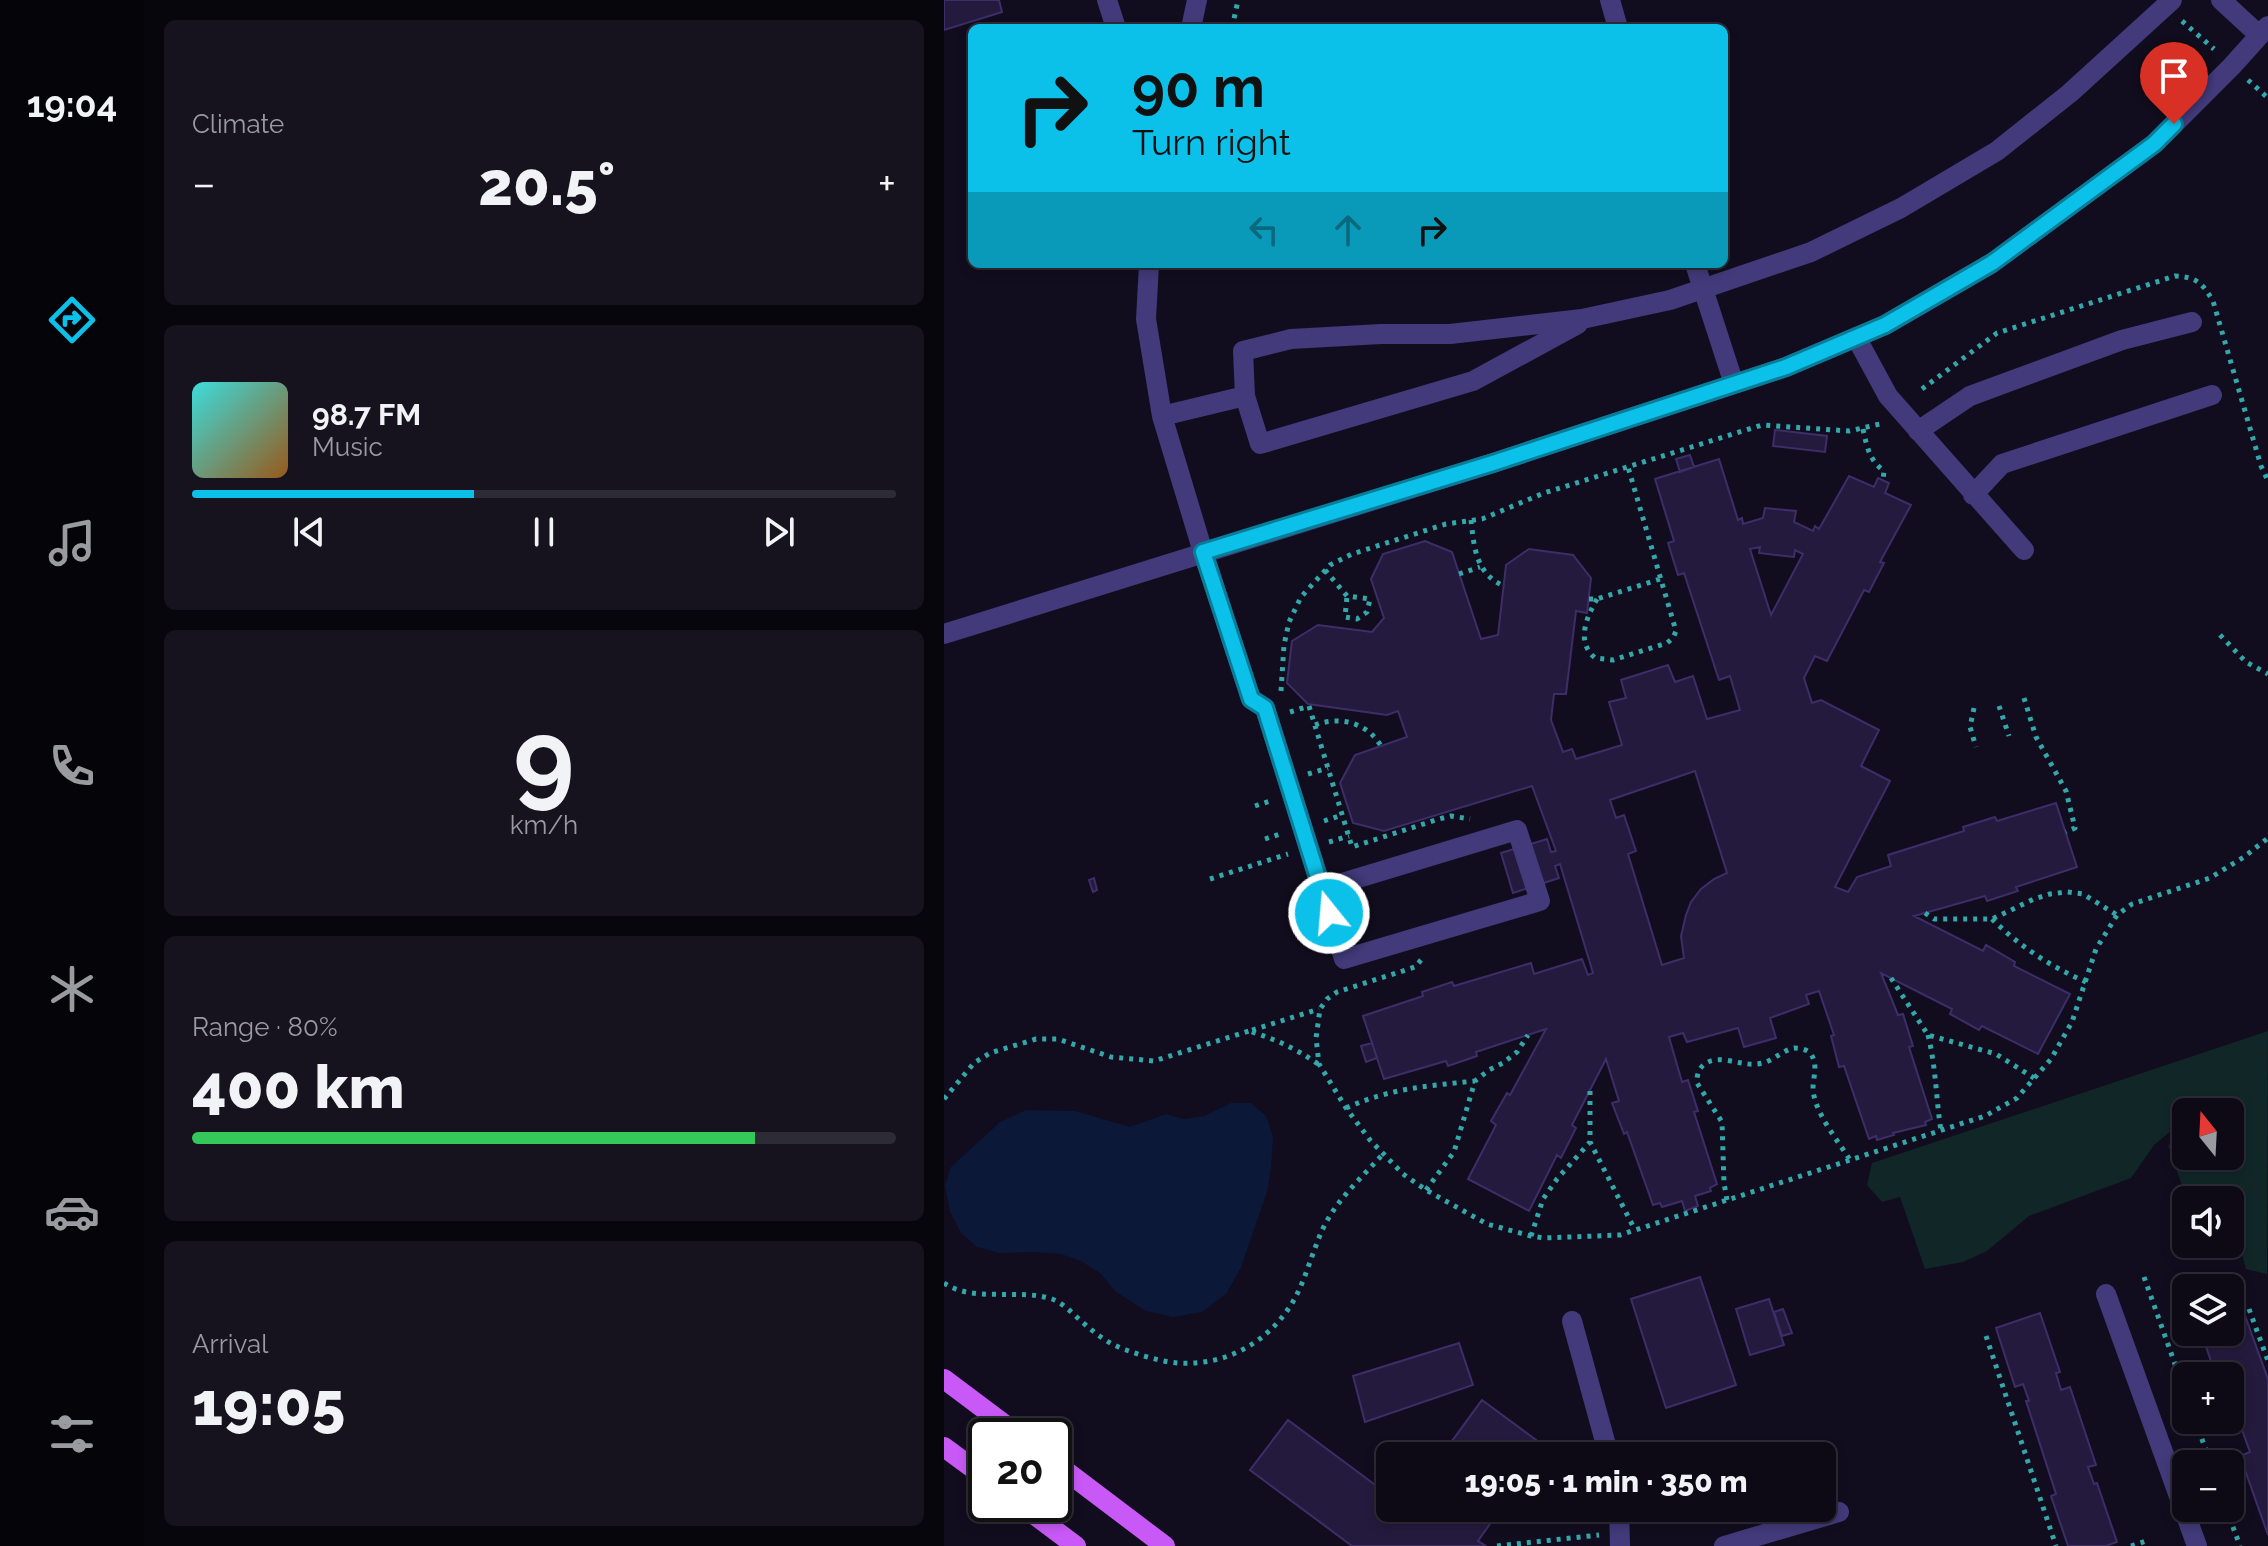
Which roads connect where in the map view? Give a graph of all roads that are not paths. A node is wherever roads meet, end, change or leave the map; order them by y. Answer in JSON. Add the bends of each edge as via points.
{"nodes":[{"id":1,"x":1107,"y":0,"type":"edge"},
{"id":2,"x":1197,"y":0,"type":"edge"},
{"id":3,"x":1610,"y":0,"type":"edge"},
{"id":4,"x":2172,"y":0,"type":"edge"},
{"id":5,"x":2221,"y":0,"type":"edge"},
{"id":6,"x":1115,"y":24,"type":"edge"},
{"id":7,"x":1192,"y":24,"type":"edge"},
{"id":8,"x":1617,"y":24,"type":"edge"},
{"id":9,"x":2264,"y":30,"type":"edge"},
{"id":10,"x":1149,"y":268,"type":"edge"},
{"id":11,"x":1696,"y":268,"type":"edge"},
{"id":12,"x":1703,"y":289,"type":"junction"},
{"id":13,"x":1590,"y":317,"type":"junction"},
{"id":14,"x":2192,"y":322,"type":"dead end"},
{"id":15,"x":1856,"y":337,"type":"junction"},
{"id":16,"x":1734,"y":384,"type":"junction"},
{"id":17,"x":2212,"y":395,"type":"dead end"},
{"id":18,"x":1245,"y":396,"type":"junction"},
{"id":19,"x":1162,"y":416,"type":"junction"},
{"id":20,"x":1918,"y":431,"type":"junction"},
{"id":21,"x":1973,"y":495,"type":"junction"},
{"id":22,"x":2024,"y":550,"type":"dead end"},
{"id":23,"x":1203,"y":552,"type":"junction"},
{"id":24,"x":944,"y":634,"type":"edge"},
{"id":25,"x":1322,"y":889,"type":"junction"},
{"id":26,"x":2106,"y":1294,"type":"dead end"},
{"id":27,"x":1572,"y":1321,"type":"dead end"},
{"id":28,"x":944,"y":1379,"type":"edge"},
{"id":29,"x":996,"y":1418,"type":"edge"},
{"id":30,"x":1605,"y":1442,"type":"edge"},
{"id":31,"x":944,"y":1447,"type":"edge"},
{"id":32,"x":968,"y":1465,"type":"edge"},
{"id":33,"x":1072,"y":1476,"type":"edge"},
{"id":34,"x":1839,"y":1512,"type":"dead end"},
{"id":35,"x":1040,"y":1522,"type":"edge"},
{"id":36,"x":1619,"y":1522,"type":"edge"},
{"id":37,"x":1062,"y":1542,"type":"edge"},
{"id":38,"x":1165,"y":1546,"type":"edge"},
{"id":39,"x":1620,"y":1546,"type":"edge"},
{"id":40,"x":1724,"y":1546,"type":"edge"},
{"id":41,"x":2197,"y":1546,"type":"edge"}],
"edges":[{"from":1,"to":6,"type":"lane"},
{"from":2,"to":7,"type":"lane"},
{"from":3,"to":8,"type":"lane"},
{"from":4,"to":12,"type":"lane","via":[[1997,151],[1901,208],[1811,252]]},
{"from":5,"to":9,"type":"lane"},
{"from":9,"to":15,"type":"lane","via":[[2154,144],[1992,263]]},
{"from":10,"to":19,"type":"lane","via":[[1146,319]]},
{"from":11,"to":12,"type":"lane"},
{"from":12,"to":13,"type":"lane"},
{"from":12,"to":16,"type":"lane"},
{"from":13,"to":18,"type":"lane","via":[[1450,334],[1291,339],[1243,351]]},
{"from":13,"to":18,"type":"lane","via":[[1473,381],[1260,444]]},
{"from":14,"to":20,"type":"lane","via":[[2122,340],[1970,396]]},
{"from":15,"to":16,"type":"lane"},
{"from":15,"to":20,"type":"lane","via":[[1888,396]]},
{"from":16,"to":23,"type":"lane"},
{"from":17,"to":21,"type":"lane","via":[[2002,464]]},
{"from":18,"to":19,"type":"lane"},
{"from":19,"to":23,"type":"lane"},
{"from":20,"to":21,"type":"lane"},
{"from":21,"to":22,"type":"lane"},
{"from":23,"to":24,"type":"lane"},
{"from":23,"to":25,"type":"lane","via":[[1251,699],[1265,708]]},
{"from":25,"to":25,"type":"lane","via":[[1344,959],[1540,901],[1517,830]]},
{"from":26,"to":41,"type":"lane"},
{"from":27,"to":30,"type":"lane"},
{"from":28,"to":29,"type":"main road"},
{"from":31,"to":32,"type":"main road"},
{"from":33,"to":38,"type":"main road"},
{"from":34,"to":40,"type":"lane"},
{"from":35,"to":37,"type":"main road"},
{"from":36,"to":39,"type":"lane"}]}
